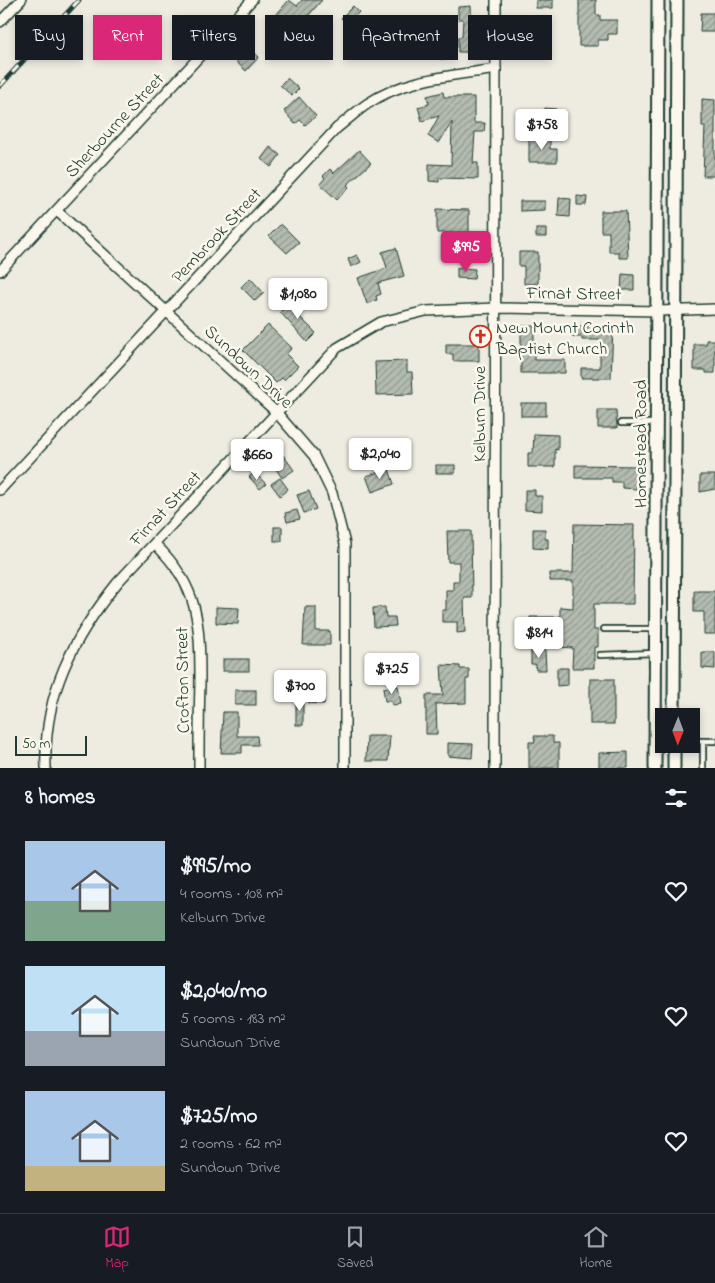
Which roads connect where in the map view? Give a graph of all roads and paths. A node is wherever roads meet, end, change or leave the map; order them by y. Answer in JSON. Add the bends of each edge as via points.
{"nodes":[{"id":1,"x":21,"y":0,"type":"edge"},
{"id":2,"x":252,"y":0,"type":"edge"},
{"id":3,"x":496,"y":0,"type":"edge"},
{"id":4,"x":658,"y":0,"type":"edge"},
{"id":5,"x":677,"y":0,"type":"edge"},
{"id":6,"x":0,"y":22,"type":"edge"},
{"id":7,"x":658,"y":30,"type":"junction"},
{"id":8,"x":676,"y":31,"type":"junction"},
{"id":9,"x":496,"y":69,"type":"junction"},
{"id":10,"x":676,"y":148,"type":"junction"},
{"id":11,"x":658,"y":149,"type":"junction"},
{"id":12,"x":57,"y":211,"type":"junction"},
{"id":13,"x":0,"y":272,"type":"edge"},
{"id":14,"x":496,"y":308,"type":"junction"},
{"id":15,"x":676,"y":309,"type":"junction"},
{"id":16,"x":715,"y":309,"type":"edge"},
{"id":17,"x":658,"y":311,"type":"junction"},
{"id":18,"x":167,"y":312,"type":"junction"},
{"id":19,"x":276,"y":412,"type":"junction"},
{"id":20,"x":621,"y":423,"type":"dead end"},
{"id":21,"x":658,"y":423,"type":"junction"},
{"id":22,"x":0,"y":490,"type":"edge"},
{"id":23,"x":155,"y":544,"type":"junction"},
{"id":24,"x":675,"y":567,"type":"junction"},
{"id":25,"x":657,"y":569,"type":"junction"},
{"id":26,"x":604,"y":629,"type":"dead end"},
{"id":27,"x":656,"y":629,"type":"junction"},
{"id":28,"x":600,"y":654,"type":"dead end"},
{"id":29,"x":656,"y":654,"type":"junction"},
{"id":30,"x":656,"y":708,"type":"edge"},
{"id":31,"x":674,"y":708,"type":"edge"},
{"id":32,"x":703,"y":741,"type":"joint"},
{"id":33,"x":715,"y":741,"type":"edge"},
{"id":34,"x":655,"y":753,"type":"edge"},
{"id":35,"x":674,"y":753,"type":"edge"},
{"id":36,"x":46,"y":768,"type":"edge"},
{"id":37,"x":199,"y":768,"type":"edge"},
{"id":38,"x":346,"y":768,"type":"edge"},
{"id":39,"x":495,"y":768,"type":"edge"},
{"id":40,"x":655,"y":768,"type":"edge"},
{"id":41,"x":674,"y":768,"type":"edge"},
{"id":42,"x":703,"y":768,"type":"edge"}],
"edges":[{"from":1,"to":6,"type":"street"},
{"from":2,"to":12,"type":"street","name":"Sherbourne Street"},
{"from":3,"to":9,"type":"street","name":"Kelburn Drive"},
{"from":4,"to":7,"type":"main road","name":"Homestead Road"},
{"from":5,"to":8,"type":"main road","name":"Homestead Road"},
{"from":7,"to":8,"type":"main road"},
{"from":7,"to":11,"type":"main road","name":"Homestead Road"},
{"from":8,"to":10,"type":"main road","name":"Homestead Road"},
{"from":9,"to":14,"type":"street","name":"Kelburn Drive"},
{"from":9,"to":18,"type":"street","name":"Pembrook Street","via":[[426,79],[368,103],[337,128]]},
{"from":10,"to":11,"type":"main road"},
{"from":10,"to":15,"type":"main road","name":"Homestead Road"},
{"from":11,"to":17,"type":"main road","name":"Homestead Road"},
{"from":12,"to":13,"type":"street","name":"Sherbourne Street"},
{"from":12,"to":18,"type":"street","name":"Sundown Drive"},
{"from":14,"to":17,"type":"street","name":"Firnat Street"},
{"from":14,"to":19,"type":"street","name":"Firnat Street","via":[[426,311],[381,322],[337,348]]},
{"from":14,"to":39,"type":"street","name":"Kelburn Drive"},
{"from":15,"to":16,"type":"street","name":"Firnat Street"},
{"from":15,"to":17,"type":"street","name":"Firnat Street"},
{"from":15,"to":24,"type":"main road","name":"Homestead Road"},
{"from":17,"to":21,"type":"main road","name":"Homestead Road"},
{"from":18,"to":19,"type":"street","name":"Sundown Drive"},
{"from":18,"to":22,"type":"street","name":"Pembrook Street"},
{"from":19,"to":23,"type":"street","name":"Firnat Street"},
{"from":19,"to":38,"type":"street","name":"Sundown Drive","via":[[314,456],[332,493],[345,544]]},
{"from":20,"to":21,"type":"lane"},
{"from":21,"to":25,"type":"main road","name":"Homestead Road"},
{"from":23,"to":36,"type":"street","name":"Firnat Street","via":[[100,605],[70,652],[54,697],[45,747]]},
{"from":23,"to":37,"type":"street","name":"Crofton Street","via":[[178,570],[188,588],[200,632]]},
{"from":24,"to":25,"type":"main road"},
{"from":24,"to":31,"type":"main road","name":"Homestead Road"},
{"from":25,"to":27,"type":"main road","name":"Homestead Road"},
{"from":26,"to":27,"type":"lane"},
{"from":27,"to":29,"type":"main road","name":"Homestead Road"},
{"from":28,"to":29,"type":"lane"},
{"from":29,"to":30,"type":"main road","name":"Homestead Road"},
{"from":32,"to":33,"type":"lane"},
{"from":32,"to":42,"type":"lane"},
{"from":34,"to":40,"type":"main road","name":"Homestead Road"},
{"from":35,"to":41,"type":"main road"}]}
